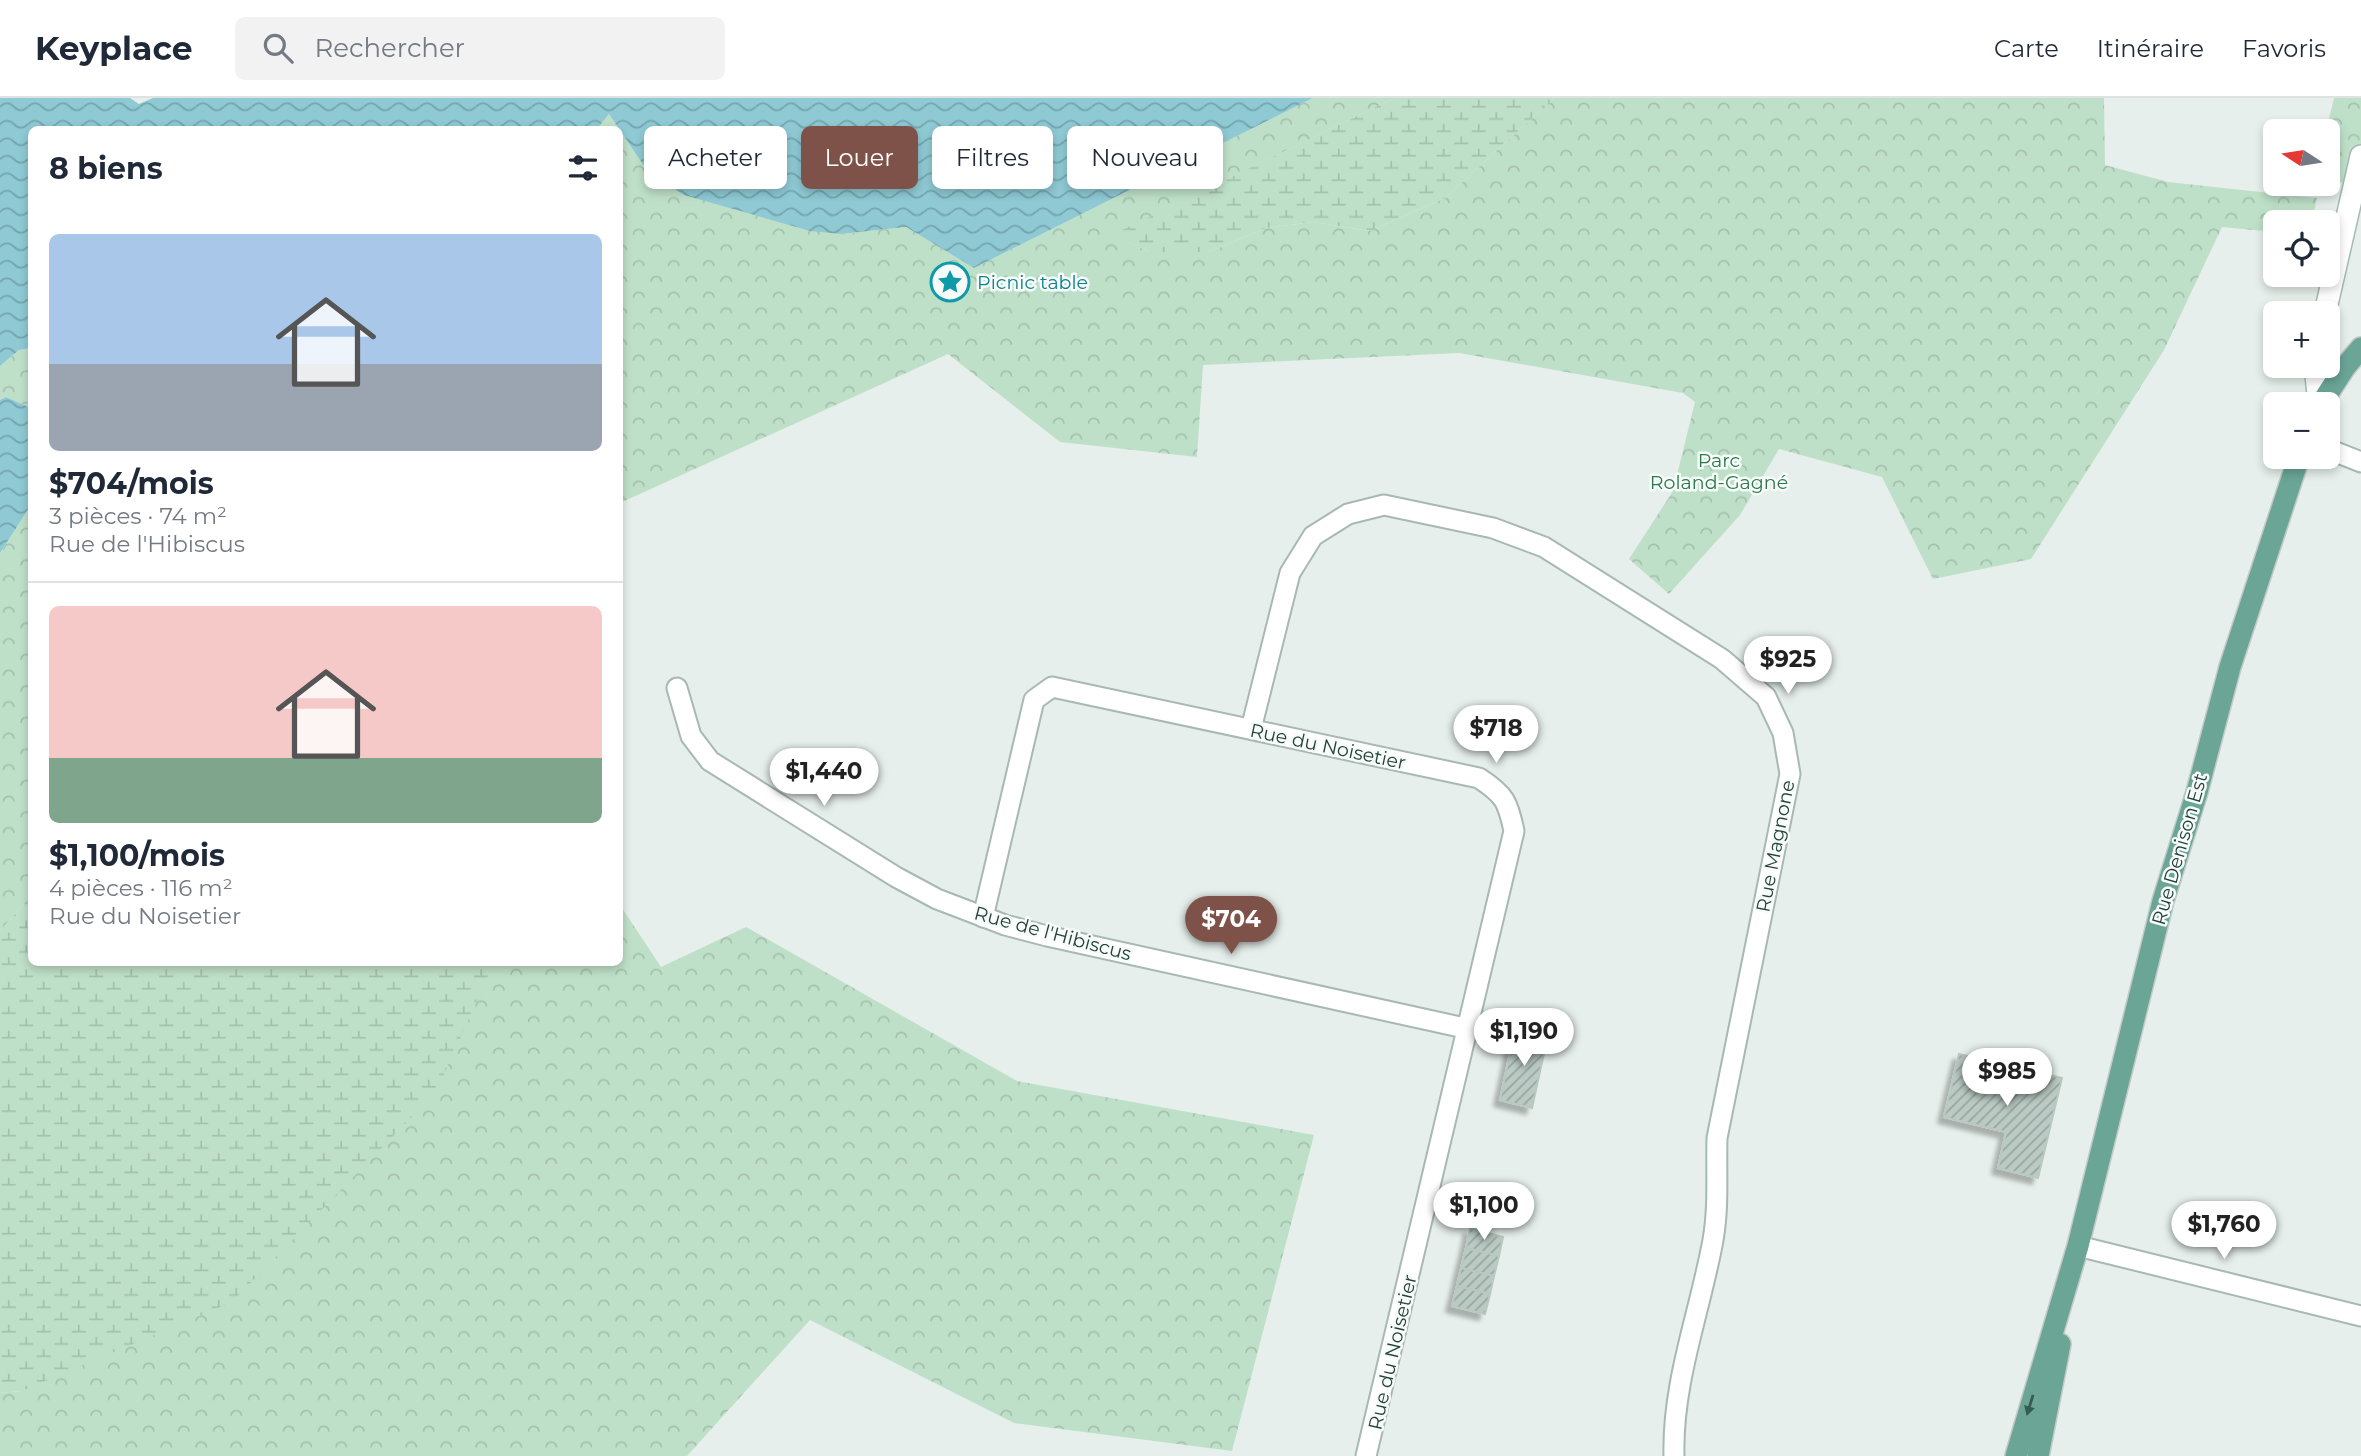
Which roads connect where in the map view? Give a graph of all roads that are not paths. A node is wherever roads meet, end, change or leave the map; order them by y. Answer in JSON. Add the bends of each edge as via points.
{"nodes":[{"id":1,"x":2361,"y":156,"type":"edge"},
{"id":2,"x":2328,"y":301,"type":"edge"},
{"id":3,"x":2361,"y":348,"type":"edge"},
{"id":4,"x":2329,"y":392,"type":"edge"},
{"id":5,"x":2340,"y":454,"type":"edge"},
{"id":6,"x":2361,"y":462,"type":"edge"},
{"id":7,"x":2295,"y":469,"type":"edge"},
{"id":8,"x":677,"y":688,"type":"dead end"},
{"id":9,"x":1251,"y":729,"type":"junction"},
{"id":10,"x":983,"y":917,"type":"junction"},
{"id":11,"x":1469,"y":1029,"type":"junction"},
{"id":12,"x":2078,"y":1246,"type":"junction"},
{"id":13,"x":2361,"y":1316,"type":"edge"},
{"id":14,"x":1366,"y":1456,"type":"edge"},
{"id":15,"x":1674,"y":1456,"type":"edge"},
{"id":16,"x":2016,"y":1456,"type":"edge"},
{"id":17,"x":2038,"y":1456,"type":"edge"}],
"edges":[{"from":1,"to":2,"type":"street"},
{"from":3,"to":4,"type":"main road"},
{"from":5,"to":6,"type":"street"},
{"from":7,"to":12,"type":"main road","name":"Rue Denison Est","via":[[2230,667],[2162,901]]},
{"from":8,"to":10,"type":"street","name":"Rue de l'Hibiscus","via":[[691,736],[710,761],[895,877]]},
{"from":9,"to":10,"type":"street","name":"Rue du Noisetier","via":[[1052,687],[1034,700]]},
{"from":9,"to":11,"type":"street","name":"Rue du Noisetier","via":[[1479,778],[1496,789],[1509,807],[1514,831]]},
{"from":9,"to":15,"type":"street","name":"Rue Magnone","via":[[1290,573],[1313,536],[1348,514],[1384,505],[1493,528],[1544,547],[1723,659],[1766,697],[1783,733],[1790,774],[1717,1138],[1716,1218],[1678,1392]]},
{"from":10,"to":11,"type":"street","name":"Rue de l'Hibiscus","via":[[1047,936]]},
{"from":11,"to":14,"type":"street","name":"Rue du Noisetier"},
{"from":12,"to":13,"type":"street"},
{"from":12,"to":16,"type":"main road","name":"Rue Denison Est","one_way":true},
{"from":12,"to":17,"type":"main road","name":"Rue Denison Est"}]}
